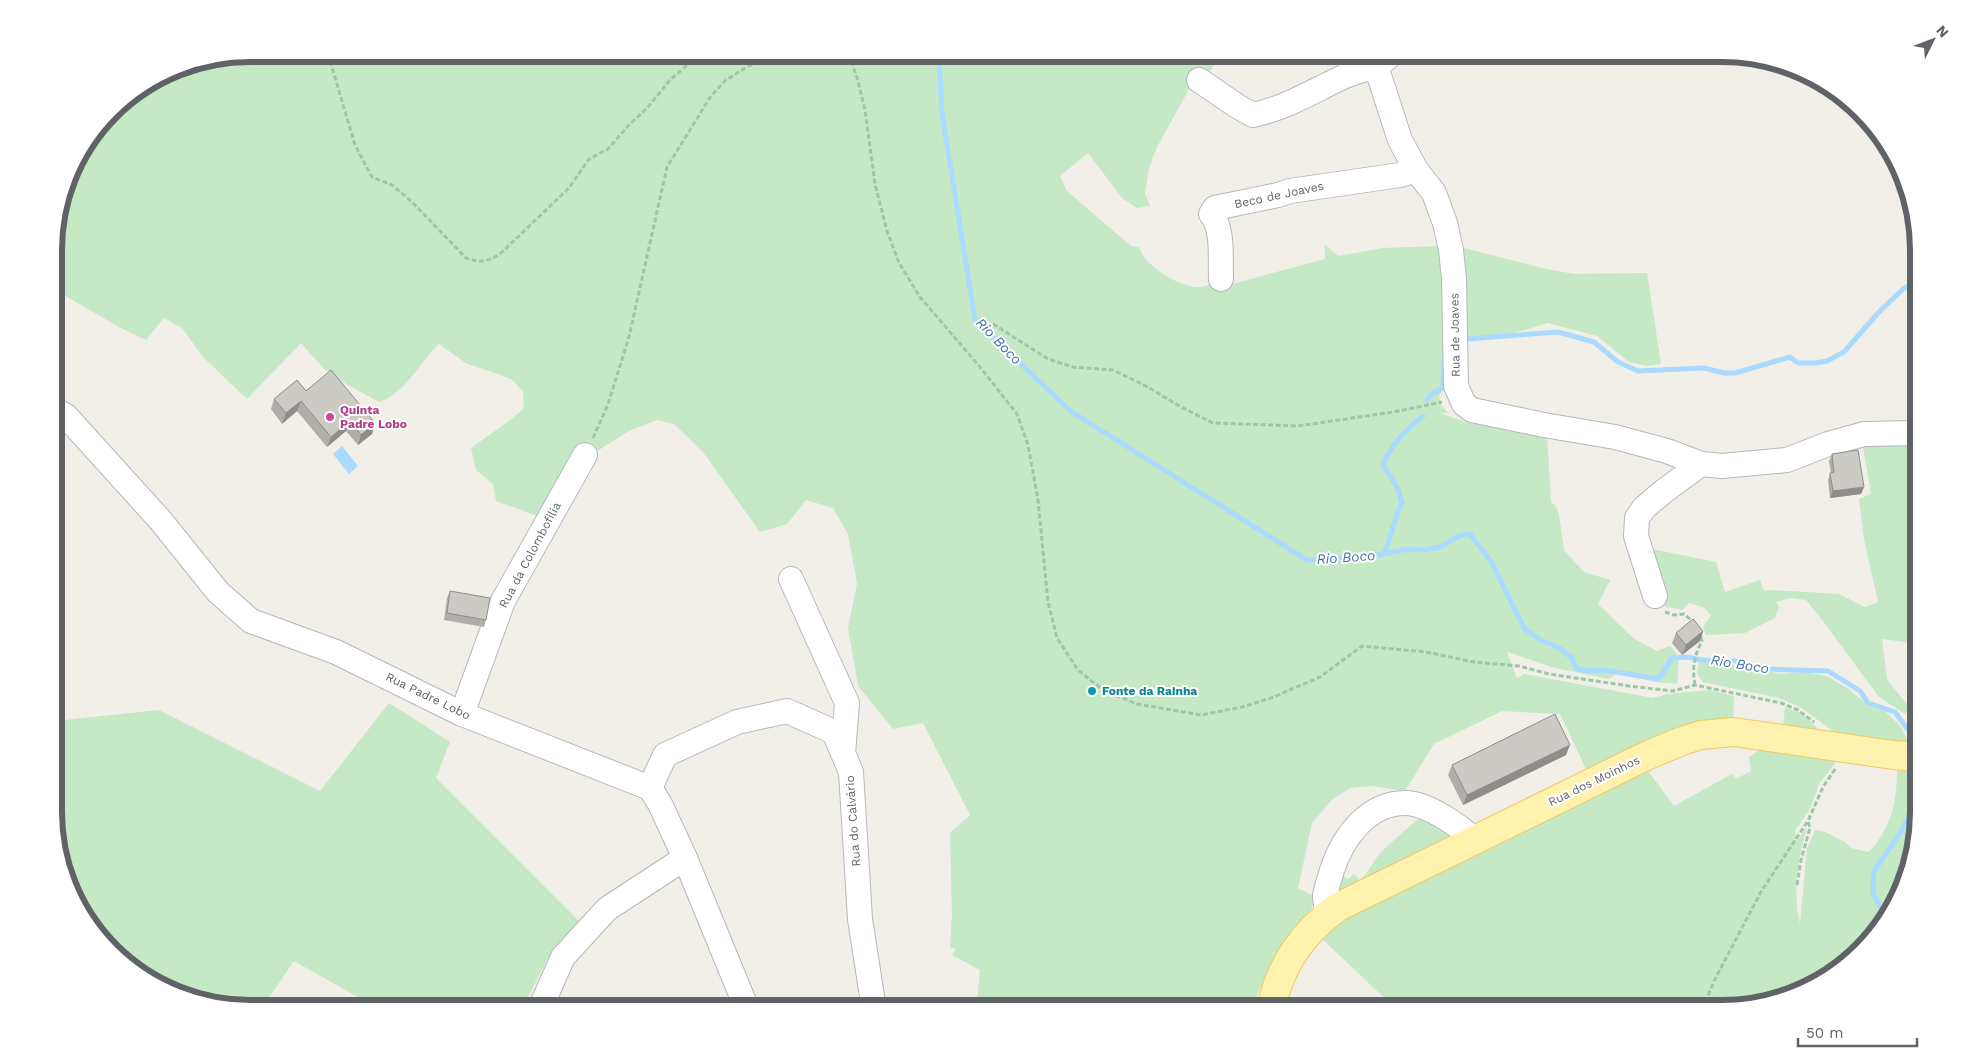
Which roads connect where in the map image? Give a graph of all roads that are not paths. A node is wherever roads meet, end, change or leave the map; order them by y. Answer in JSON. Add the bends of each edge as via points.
{"nodes":[{"id":1,"x":1378,"y":62,"type":"edge"},
{"id":2,"x":1383,"y":62,"type":"edge"},
{"id":3,"x":1199,"y":80,"type":"dead end"},
{"id":4,"x":1416,"y":170,"type":"junction"},
{"id":5,"x":1221,"y":279,"type":"dead end"},
{"id":6,"x":62,"y":414,"type":"edge"},
{"id":7,"x":1910,"y":433,"type":"edge"},
{"id":8,"x":585,"y":455,"type":"road end"},
{"id":9,"x":1701,"y":464,"type":"junction"},
{"id":10,"x":791,"y":579,"type":"dead end"},
{"id":11,"x":1655,"y":596,"type":"road end"},
{"id":12,"x":462,"y":714,"type":"junction"},
{"id":13,"x":843,"y":753,"type":"junction"},
{"id":14,"x":1906,"y":756,"type":"edge"},
{"id":15,"x":650,"y":788,"type":"junction"},
{"id":16,"x":1474,"y":840,"type":"junction"},
{"id":17,"x":685,"y":858,"type":"junction"},
{"id":18,"x":1328,"y":915,"type":"junction"},
{"id":19,"x":544,"y":1000,"type":"edge"},
{"id":20,"x":743,"y":1000,"type":"edge"},
{"id":21,"x":873,"y":1000,"type":"edge"},
{"id":22,"x":1273,"y":1000,"type":"edge"}],
"edges":[{"from":1,"to":3,"type":"street","via":[[1288,105],[1254,115]]},
{"from":2,"to":4,"type":"street","name":"Rua de Joaves","via":[[1400,140]]},
{"from":4,"to":5,"type":"street","name":"Beco de Joaves","via":[[1290,190],[1215,208],[1211,214],[1217,220],[1219,231]]},
{"from":4,"to":9,"type":"street","name":"Rua de Joaves","via":[[1434,193],[1451,250],[1455,376],[1464,404],[1472,410],[1615,437]]},
{"from":6,"to":12,"type":"street","name":"Rua Padre Lobo","via":[[161,521],[218,592],[251,621],[336,652]]},
{"from":7,"to":9,"type":"street","via":[[1864,434],[1787,460],[1722,466]]},
{"from":8,"to":12,"type":"street","name":"Rua da Colombofilia","via":[[503,601]]},
{"from":9,"to":11,"type":"street","via":[[1644,508],[1638,518],[1636,536]]},
{"from":10,"to":13,"type":"street","via":[[847,703]]},
{"from":12,"to":15,"type":"street","name":"Rua Padre Lobo"},
{"from":13,"to":15,"type":"street","name":"Rua do Calvário","via":[[834,732],[787,711],[738,722],[665,755]]},
{"from":13,"to":21,"type":"street","name":"Rua do Calvário","via":[[851,772],[860,919]]},
{"from":14,"to":16,"type":"main road","name":"Rua dos Moinhos","via":[[1734,732],[1701,735],[1646,756]]},
{"from":15,"to":17,"type":"street"},
{"from":16,"to":18,"type":"main road","name":"Rua dos Moinhos","via":[[1355,898]]},
{"from":16,"to":18,"type":"street","via":[[1463,829],[1414,804],[1401,804],[1374,812],[1352,830],[1338,854],[1325,896]]},
{"from":17,"to":19,"type":"street","via":[[607,909],[563,957]]},
{"from":17,"to":20,"type":"street"},
{"from":18,"to":22,"type":"main road","name":"Rua dos Moinhos","via":[[1284,967]]}]}
